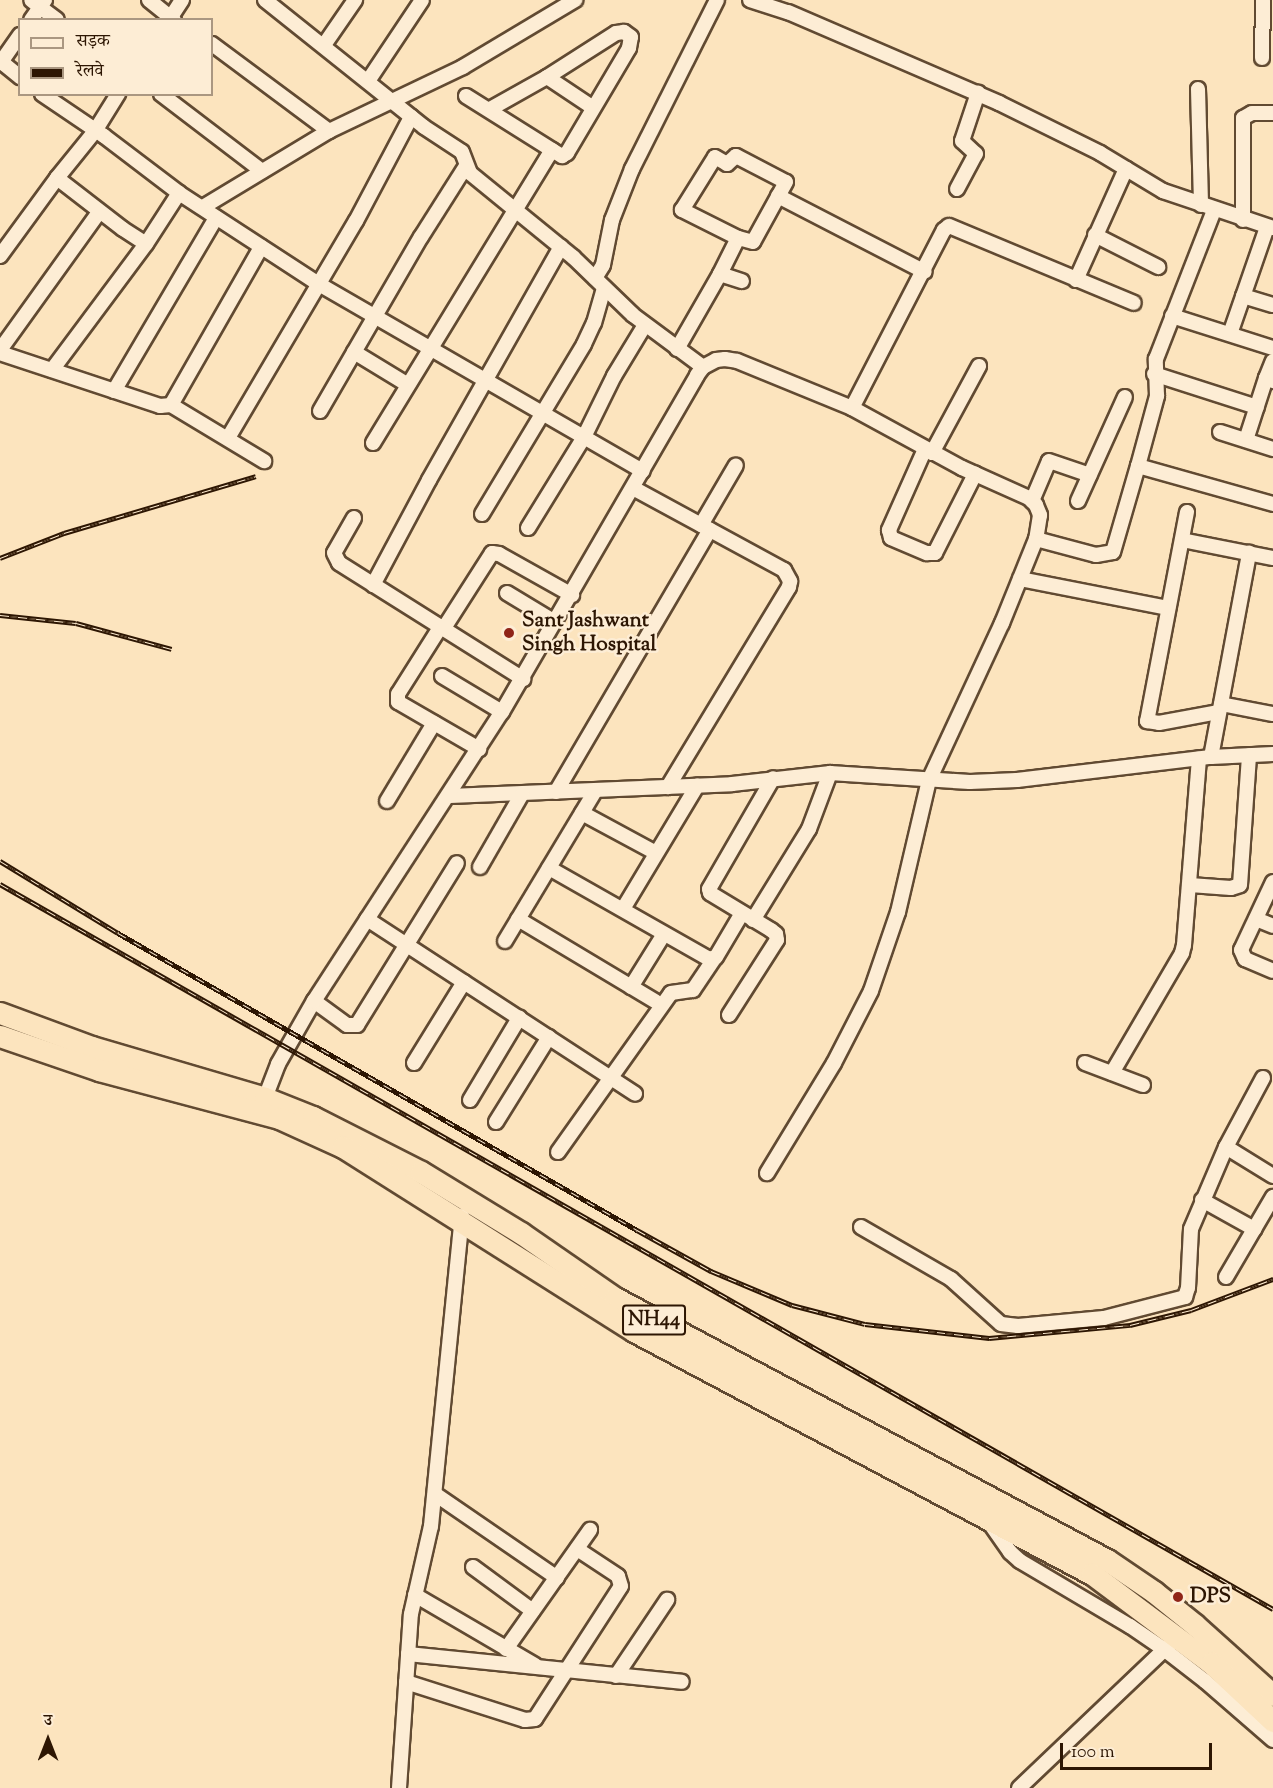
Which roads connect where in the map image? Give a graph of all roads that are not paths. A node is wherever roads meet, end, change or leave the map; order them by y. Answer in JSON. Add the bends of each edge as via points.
{"nodes":[{"id":1,"x":149,"y":0,"type":"edge"},
{"id":2,"x":183,"y":0,"type":"edge"},
{"id":3,"x":265,"y":0,"type":"edge"},
{"id":4,"x":355,"y":0,"type":"edge"},
{"id":5,"x":422,"y":0,"type":"edge"},
{"id":6,"x":575,"y":0,"type":"edge"},
{"id":7,"x":717,"y":0,"type":"edge"},
{"id":8,"x":750,"y":0,"type":"edge"},
{"id":9,"x":1263,"y":0,"type":"edge"},
{"id":10,"x":38,"y":2,"type":"edge"},
{"id":11,"x":32,"y":18,"type":"edge"},
{"id":12,"x":55,"y":18,"type":"edge"},
{"id":13,"x":170,"y":18,"type":"edge"},
{"id":14,"x":172,"y":18,"type":"edge"},
{"id":15,"x":18,"y":38,"type":"edge"},
{"id":16,"x":213,"y":45,"type":"edge"},
{"id":17,"x":324,"y":45,"type":"junction"},
{"id":18,"x":1262,"y":58,"type":"dead end"},
{"id":19,"x":18,"y":75,"type":"edge"},
{"id":20,"x":547,"y":77,"type":"junction"},
{"id":21,"x":369,"y":81,"type":"junction"},
{"id":22,"x":1198,"y":89,"type":"dead end"},
{"id":23,"x":978,"y":93,"type":"junction"},
{"id":24,"x":45,"y":96,"type":"edge"},
{"id":25,"x":117,"y":96,"type":"edge"},
{"id":26,"x":164,"y":96,"type":"edge"},
{"id":27,"x":466,"y":96,"type":"dead end"},
{"id":28,"x":394,"y":101,"type":"junction"},
{"id":29,"x":592,"y":107,"type":"junction"},
{"id":30,"x":490,"y":109,"type":"junction"},
{"id":31,"x":1273,"y":113,"type":"edge"},
{"id":32,"x":411,"y":117,"type":"junction"},
{"id":33,"x":95,"y":131,"type":"junction"},
{"id":34,"x":329,"y":131,"type":"junction"},
{"id":35,"x":552,"y":150,"type":"junction"},
{"id":36,"x":466,"y":166,"type":"junction"},
{"id":37,"x":1126,"y":169,"type":"junction"},
{"id":38,"x":262,"y":171,"type":"junction"},
{"id":39,"x":57,"y":178,"type":"junction"},
{"id":40,"x":957,"y":189,"type":"dead end"},
{"id":41,"x":179,"y":194,"type":"junction"},
{"id":42,"x":778,"y":196,"type":"junction"},
{"id":43,"x":203,"y":207,"type":"junction"},
{"id":44,"x":1207,"y":208,"type":"junction"},
{"id":45,"x":514,"y":210,"type":"junction"},
{"id":46,"x":99,"y":212,"type":"junction"},
{"id":47,"x":216,"y":218,"type":"junction"},
{"id":48,"x":1244,"y":220,"type":"junction"},
{"id":49,"x":1270,"y":227,"type":"edge"},
{"id":50,"x":1095,"y":235,"type":"junction"},
{"id":51,"x":738,"y":238,"type":"junction"},
{"id":52,"x":146,"y":244,"type":"junction"},
{"id":53,"x":261,"y":247,"type":"junction"},
{"id":54,"x":561,"y":247,"type":"junction"},
{"id":55,"x":0,"y":256,"type":"edge"},
{"id":56,"x":1158,"y":267,"type":"dead end"},
{"id":57,"x":925,"y":272,"type":"junction"},
{"id":58,"x":720,"y":274,"type":"junction"},
{"id":59,"x":1076,"y":280,"type":"junction"},
{"id":60,"x":742,"y":281,"type":"dead end"},
{"id":61,"x":317,"y":283,"type":"junction"},
{"id":62,"x":599,"y":283,"type":"junction"},
{"id":63,"x":1243,"y":296,"type":"junction"},
{"id":64,"x":1134,"y":303,"type":"dead end"},
{"id":65,"x":1273,"y":305,"type":"edge"},
{"id":66,"x":375,"y":315,"type":"junction"},
{"id":67,"x":1172,"y":316,"type":"junction"},
{"id":68,"x":645,"y":325,"type":"junction"},
{"id":69,"x":1230,"y":334,"type":"junction"},
{"id":70,"x":431,"y":348,"type":"junction"},
{"id":71,"x":1273,"y":348,"type":"edge"},
{"id":72,"x":677,"y":349,"type":"junction"},
{"id":73,"x":0,"y":351,"type":"edge"},
{"id":74,"x":354,"y":352,"type":"junction"},
{"id":75,"x":1273,"y":360,"type":"edge"},
{"id":76,"x":979,"y":366,"type":"dead end"},
{"id":77,"x":703,"y":368,"type":"junction"},
{"id":78,"x":52,"y":370,"type":"junction"},
{"id":79,"x":1154,"y":374,"type":"junction"},
{"id":80,"x":1269,"y":379,"type":"edge"},
{"id":81,"x":487,"y":380,"type":"junction"},
{"id":82,"x":408,"y":384,"type":"junction"},
{"id":83,"x":114,"y":391,"type":"junction"},
{"id":84,"x":1125,"y":397,"type":"dead end"},
{"id":85,"x":171,"y":405,"type":"junction"},
{"id":86,"x":1257,"y":407,"type":"junction"},
{"id":87,"x":852,"y":408,"type":"junction"},
{"id":88,"x":320,"y":411,"type":"dead end"},
{"id":89,"x":541,"y":413,"type":"junction"},
{"id":90,"x":1220,"y":432,"type":"dead end"},
{"id":91,"x":584,"y":437,"type":"junction"},
{"id":92,"x":228,"y":438,"type":"junction"},
{"id":93,"x":1246,"y":440,"type":"junction"},
{"id":94,"x":373,"y":443,"type":"dead end"},
{"id":95,"x":1273,"y":449,"type":"edge"},
{"id":96,"x":928,"y":451,"type":"junction"},
{"id":97,"x":264,"y":461,"type":"dead end"},
{"id":98,"x":736,"y":465,"type":"dead end"},
{"id":99,"x":1138,"y":466,"type":"junction"},
{"id":100,"x":643,"y":471,"type":"junction"},
{"id":101,"x":975,"y":474,"type":"junction"},
{"id":102,"x":1090,"y":475,"type":"junction"},
{"id":103,"x":633,"y":488,"type":"junction"},
{"id":104,"x":1032,"y":501,"type":"junction"},
{"id":105,"x":1078,"y":501,"type":"dead end"},
{"id":106,"x":1273,"y":504,"type":"edge"},
{"id":107,"x":1187,"y":512,"type":"dead end"},
{"id":108,"x":482,"y":514,"type":"dead end"},
{"id":109,"x":354,"y":518,"type":"dead end"},
{"id":110,"x":706,"y":527,"type":"junction"},
{"id":111,"x":528,"y":528,"type":"dead end"},
{"id":112,"x":1036,"y":539,"type":"junction"},
{"id":113,"x":1182,"y":540,"type":"junction"},
{"id":114,"x":1249,"y":553,"type":"junction"},
{"id":115,"x":1273,"y":558,"type":"edge"},
{"id":116,"x":1020,"y":579,"type":"junction"},
{"id":117,"x":373,"y":585,"type":"junction"},
{"id":118,"x":507,"y":593,"type":"dead end"},
{"id":119,"x":572,"y":595,"type":"junction"},
{"id":120,"x":1168,"y":608,"type":"junction"},
{"id":121,"x":555,"y":622,"type":"junction"},
{"id":122,"x":443,"y":627,"type":"junction"},
{"id":123,"x":442,"y":676,"type":"dead end"},
{"id":124,"x":523,"y":679,"type":"junction"},
{"id":125,"x":1220,"y":708,"type":"junction"},
{"id":126,"x":502,"y":712,"type":"junction"},
{"id":127,"x":1273,"y":714,"type":"edge"},
{"id":128,"x":434,"y":723,"type":"junction"},
{"id":129,"x":479,"y":749,"type":"junction"},
{"id":130,"x":1273,"y":754,"type":"edge"},
{"id":131,"x":1249,"y":755,"type":"junction"},
{"id":132,"x":1205,"y":758,"type":"junction"},
{"id":133,"x":830,"y":773,"type":"junction"},
{"id":134,"x":772,"y":778,"type":"junction"},
{"id":135,"x":929,"y":780,"type":"junction"},
{"id":136,"x":697,"y":786,"type":"junction"},
{"id":137,"x":668,"y":787,"type":"junction"},
{"id":138,"x":595,"y":791,"type":"junction"},
{"id":139,"x":556,"y":792,"type":"junction"},
{"id":140,"x":522,"y":794,"type":"junction"},
{"id":141,"x":450,"y":796,"type":"junction"},
{"id":142,"x":387,"y":801,"type":"dead end"},
{"id":143,"x":582,"y":813,"type":"junction"},
{"id":144,"x":656,"y":853,"type":"junction"},
{"id":145,"x":457,"y":863,"type":"dead end"},
{"id":146,"x":480,"y":867,"type":"dead end"},
{"id":147,"x":549,"y":868,"type":"junction"},
{"id":148,"x":1273,"y":882,"type":"edge"},
{"id":149,"x":1190,"y":885,"type":"junction"},
{"id":150,"x":623,"y":909,"type":"junction"},
{"id":151,"x":748,"y":916,"type":"junction"},
{"id":152,"x":367,"y":919,"type":"junction"},
{"id":153,"x":518,"y":919,"type":"junction"},
{"id":154,"x":1256,"y":919,"type":"junction"},
{"id":155,"x":1273,"y":926,"type":"edge"},
{"id":156,"x":664,"y":934,"type":"junction"},
{"id":157,"x":505,"y":941,"type":"dead end"},
{"id":158,"x":406,"y":944,"type":"junction"},
{"id":159,"x":713,"y":960,"type":"junction"},
{"id":160,"x":1273,"y":971,"type":"edge"},
{"id":161,"x":464,"y":982,"type":"junction"},
{"id":162,"x":631,"y":987,"type":"junction"},
{"id":163,"x":314,"y":1001,"type":"junction"},
{"id":164,"x":654,"y":1001,"type":"dead end"},
{"id":165,"x":0,"y":1013,"type":"edge"},
{"id":166,"x":729,"y":1015,"type":"dead end"},
{"id":167,"x":519,"y":1018,"type":"junction"},
{"id":168,"x":0,"y":1036,"type":"edge"},
{"id":169,"x":549,"y":1037,"type":"junction"},
{"id":170,"x":414,"y":1063,"type":"dead end"},
{"id":171,"x":1085,"y":1063,"type":"dead end"},
{"id":172,"x":1112,"y":1073,"type":"junction"},
{"id":173,"x":612,"y":1078,"type":"junction"},
{"id":174,"x":1263,"y":1078,"type":"dead end"},
{"id":175,"x":1143,"y":1085,"type":"dead end"},
{"id":176,"x":635,"y":1094,"type":"dead end"},
{"id":177,"x":265,"y":1098,"type":"junction"},
{"id":178,"x":470,"y":1100,"type":"dead end"},
{"id":179,"x":496,"y":1122,"type":"dead end"},
{"id":180,"x":1226,"y":1147,"type":"junction"},
{"id":181,"x":558,"y":1152,"type":"dead end"},
{"id":182,"x":767,"y":1173,"type":"dead end"},
{"id":183,"x":1273,"y":1176,"type":"edge"},
{"id":184,"x":1273,"y":1197,"type":"edge"},
{"id":185,"x":470,"y":1200,"type":"junction"},
{"id":186,"x":1202,"y":1200,"type":"junction"},
{"id":187,"x":459,"y":1220,"type":"junction"},
{"id":188,"x":861,"y":1227,"type":"dead end"},
{"id":189,"x":1254,"y":1229,"type":"junction"},
{"id":190,"x":1226,"y":1276,"type":"dead end"},
{"id":191,"x":435,"y":1494,"type":"junction"},
{"id":192,"x":590,"y":1530,"type":"dead end"},
{"id":193,"x":577,"y":1549,"type":"junction"},
{"id":194,"x":473,"y":1567,"type":"dead end"},
{"id":195,"x":557,"y":1578,"type":"junction"},
{"id":196,"x":415,"y":1595,"type":"junction"},
{"id":197,"x":666,"y":1600,"type":"dead end"},
{"id":198,"x":533,"y":1611,"type":"junction"},
{"id":199,"x":1171,"y":1643,"type":"junction"},
{"id":200,"x":506,"y":1648,"type":"junction"},
{"id":201,"x":408,"y":1654,"type":"junction"},
{"id":202,"x":541,"y":1668,"type":"junction"},
{"id":203,"x":565,"y":1671,"type":"junction"},
{"id":204,"x":616,"y":1676,"type":"junction"},
{"id":205,"x":1253,"y":1677,"type":"junction"},
{"id":206,"x":406,"y":1682,"type":"junction"},
{"id":207,"x":682,"y":1682,"type":"dead end"},
{"id":208,"x":1273,"y":1686,"type":"edge"},
{"id":209,"x":1273,"y":1695,"type":"edge"},
{"id":210,"x":1273,"y":1721,"type":"edge"},
{"id":211,"x":1273,"y":1740,"type":"edge"},
{"id":212,"x":399,"y":1788,"type":"edge"},
{"id":213,"x":1019,"y":1788,"type":"edge"}],
"edges":[{"from":1,"to":13,"type":"street"},
{"from":2,"to":14,"type":"street"},
{"from":3,"to":17,"type":"street"},
{"from":4,"to":17,"type":"street"},
{"from":5,"to":21,"type":"street"},
{"from":6,"to":28,"type":"street","via":[[463,67]]},
{"from":7,"to":62,"type":"street","via":[[632,169],[612,220]]},
{"from":8,"to":23,"type":"street","via":[[788,12]]},
{"from":9,"to":18,"type":"street"},
{"from":10,"to":11,"type":"street"},
{"from":10,"to":12,"type":"street"},
{"from":15,"to":19,"type":"street","via":[[3,62]]},
{"from":16,"to":34,"type":"street"},
{"from":17,"to":21,"type":"street"},
{"from":20,"to":29,"type":"street"},
{"from":20,"to":29,"type":"street","via":[[616,33],[628,34],[629,48]]},
{"from":20,"to":30,"type":"street"},
{"from":21,"to":28,"type":"street"},
{"from":22,"to":44,"type":"street"},
{"from":23,"to":37,"type":"street"},
{"from":23,"to":40,"type":"street","via":[[962,141],[976,151],[976,156]]},
{"from":24,"to":33,"type":"street"},
{"from":25,"to":33,"type":"street"},
{"from":26,"to":38,"type":"street"},
{"from":27,"to":30,"type":"street"},
{"from":28,"to":32,"type":"street"},
{"from":28,"to":34,"type":"street"},
{"from":29,"to":35,"type":"street","via":[[567,153],[562,156]]},
{"from":30,"to":35,"type":"street"},
{"from":31,"to":48,"type":"street","via":[[1252,112],[1243,118]]},
{"from":32,"to":36,"type":"street","via":[[462,152]]},
{"from":32,"to":61,"type":"street"},
{"from":33,"to":39,"type":"street"},
{"from":33,"to":41,"type":"street"},
{"from":34,"to":38,"type":"street"},
{"from":35,"to":45,"type":"street"},
{"from":36,"to":45,"type":"street"},
{"from":36,"to":66,"type":"street"},
{"from":37,"to":44,"type":"street","via":[[1163,191]]},
{"from":37,"to":50,"type":"street"},
{"from":38,"to":43,"type":"street"},
{"from":39,"to":46,"type":"street"},
{"from":39,"to":55,"type":"street"},
{"from":41,"to":43,"type":"street"},
{"from":41,"to":52,"type":"street"},
{"from":42,"to":51,"type":"street","via":[[753,242]]},
{"from":42,"to":51,"type":"street","via":[[786,182],[736,156],[727,164],[715,157],[682,210]]},
{"from":42,"to":57,"type":"street"},
{"from":43,"to":47,"type":"street"},
{"from":44,"to":48,"type":"street"},
{"from":44,"to":67,"type":"street"},
{"from":45,"to":54,"type":"street"},
{"from":45,"to":70,"type":"street"},
{"from":46,"to":52,"type":"street"},
{"from":46,"to":73,"type":"street"},
{"from":47,"to":53,"type":"street"},
{"from":47,"to":83,"type":"street"},
{"from":48,"to":49,"type":"street"},
{"from":49,"to":63,"type":"street"},
{"from":50,"to":56,"type":"street"},
{"from":50,"to":59,"type":"street"},
{"from":51,"to":58,"type":"street"},
{"from":52,"to":78,"type":"street"},
{"from":53,"to":61,"type":"street"},
{"from":53,"to":85,"type":"street"},
{"from":54,"to":62,"type":"street"},
{"from":54,"to":81,"type":"street"},
{"from":57,"to":59,"type":"street","via":[[949,226]]},
{"from":57,"to":87,"type":"street"},
{"from":58,"to":60,"type":"street"},
{"from":58,"to":72,"type":"street"},
{"from":59,"to":64,"type":"street"},
{"from":61,"to":66,"type":"street"},
{"from":61,"to":92,"type":"street"},
{"from":62,"to":68,"type":"street"},
{"from":62,"to":89,"type":"street","via":[[592,329]]},
{"from":63,"to":65,"type":"street"},
{"from":63,"to":69,"type":"street"},
{"from":66,"to":70,"type":"street"},
{"from":66,"to":74,"type":"street"},
{"from":67,"to":69,"type":"street"},
{"from":67,"to":79,"type":"street"},
{"from":68,"to":72,"type":"street"},
{"from":68,"to":91,"type":"street"},
{"from":69,"to":71,"type":"street"},
{"from":70,"to":81,"type":"street"},
{"from":70,"to":82,"type":"street"},
{"from":72,"to":77,"type":"street"},
{"from":73,"to":78,"type":"street"},
{"from":74,"to":82,"type":"street"},
{"from":74,"to":88,"type":"street"},
{"from":75,"to":80,"type":"street"},
{"from":76,"to":96,"type":"street"},
{"from":77,"to":87,"type":"street","via":[[716,360],[737,361]]},
{"from":77,"to":100,"type":"street"},
{"from":78,"to":83,"type":"street"},
{"from":79,"to":86,"type":"street"},
{"from":79,"to":99,"type":"street","via":[[1156,396]]},
{"from":80,"to":86,"type":"street"},
{"from":81,"to":89,"type":"street"},
{"from":81,"to":117,"type":"street"},
{"from":82,"to":94,"type":"street"},
{"from":83,"to":85,"type":"street","via":[[160,406]]},
{"from":84,"to":102,"type":"street"},
{"from":85,"to":92,"type":"street"},
{"from":86,"to":93,"type":"street"},
{"from":87,"to":96,"type":"street"},
{"from":89,"to":91,"type":"street"},
{"from":89,"to":108,"type":"street"},
{"from":90,"to":93,"type":"street"},
{"from":91,"to":100,"type":"street"},
{"from":91,"to":111,"type":"street"},
{"from":92,"to":97,"type":"street"},
{"from":93,"to":95,"type":"street"},
{"from":96,"to":101,"type":"street"},
{"from":96,"to":101,"type":"street","via":[[891,523],[891,538],[935,553]]},
{"from":98,"to":110,"type":"street"},
{"from":99,"to":106,"type":"street"},
{"from":99,"to":112,"type":"street","via":[[1113,552],[1096,555]]},
{"from":100,"to":103,"type":"street"},
{"from":101,"to":104,"type":"street"},
{"from":102,"to":104,"type":"street","via":[[1049,461]]},
{"from":102,"to":105,"type":"street"},
{"from":103,"to":110,"type":"street"},
{"from":103,"to":119,"type":"street"},
{"from":104,"to":112,"type":"street","via":[[1040,515]]},
{"from":107,"to":113,"type":"street"},
{"from":109,"to":117,"type":"street","via":[[334,556]]},
{"from":110,"to":137,"type":"street","via":[[784,570],[789,574],[789,586]]},
{"from":110,"to":139,"type":"street"},
{"from":112,"to":116,"type":"street"},
{"from":113,"to":114,"type":"street"},
{"from":113,"to":120,"type":"street"},
{"from":114,"to":115,"type":"street"},
{"from":114,"to":125,"type":"street"},
{"from":116,"to":120,"type":"street"},
{"from":116,"to":135,"type":"street"},
{"from":117,"to":122,"type":"street"},
{"from":118,"to":121,"type":"street"},
{"from":119,"to":121,"type":"street"},
{"from":119,"to":122,"type":"street","via":[[492,553]]},
{"from":120,"to":125,"type":"street","via":[[1147,721],[1159,723]]},
{"from":121,"to":124,"type":"street"},
{"from":122,"to":124,"type":"street"},
{"from":122,"to":128,"type":"street","via":[[398,697],[400,706]]},
{"from":123,"to":126,"type":"street"},
{"from":124,"to":126,"type":"street"},
{"from":125,"to":127,"type":"street"},
{"from":125,"to":132,"type":"street"},
{"from":126,"to":129,"type":"street"},
{"from":128,"to":129,"type":"street"},
{"from":128,"to":142,"type":"street"},
{"from":129,"to":141,"type":"street"},
{"from":130,"to":131,"type":"street"},
{"from":131,"to":132,"type":"street"},
{"from":131,"to":149,"type":"street","via":[[1240,885]]},
{"from":132,"to":135,"type":"street","via":[[1017,780]]},
{"from":132,"to":149,"type":"street"},
{"from":133,"to":134,"type":"street"},
{"from":133,"to":135,"type":"street"},
{"from":133,"to":151,"type":"street","via":[[809,829]]},
{"from":134,"to":136,"type":"street"},
{"from":134,"to":151,"type":"street","via":[[709,889]]},
{"from":135,"to":182,"type":"street","via":[[898,912],[880,968],[860,1016]]},
{"from":136,"to":137,"type":"street"},
{"from":136,"to":144,"type":"street"},
{"from":137,"to":138,"type":"street"},
{"from":138,"to":139,"type":"street"},
{"from":138,"to":143,"type":"street"},
{"from":139,"to":140,"type":"street"},
{"from":140,"to":141,"type":"street"},
{"from":140,"to":146,"type":"street"},
{"from":141,"to":152,"type":"street"},
{"from":143,"to":144,"type":"street"},
{"from":143,"to":147,"type":"street"},
{"from":144,"to":150,"type":"street"},
{"from":145,"to":158,"type":"street"},
{"from":147,"to":150,"type":"street"},
{"from":147,"to":153,"type":"street"},
{"from":148,"to":154,"type":"street"},
{"from":149,"to":172,"type":"street","via":[[1182,953]]},
{"from":150,"to":156,"type":"street"},
{"from":151,"to":159,"type":"street"},
{"from":151,"to":166,"type":"street","via":[[776,934],[777,940]]},
{"from":152,"to":158,"type":"street"},
{"from":152,"to":163,"type":"street"},
{"from":153,"to":157,"type":"street"},
{"from":153,"to":162,"type":"street"},
{"from":154,"to":155,"type":"street"},
{"from":154,"to":160,"type":"street","via":[[1241,955]]},
{"from":156,"to":159,"type":"street"},
{"from":156,"to":162,"type":"street"},
{"from":158,"to":161,"type":"street"},
{"from":158,"to":163,"type":"street","via":[[357,1025],[347,1025]]},
{"from":159,"to":173,"type":"street","via":[[693,990],[671,993]]},
{"from":161,"to":167,"type":"street"},
{"from":161,"to":170,"type":"street"},
{"from":162,"to":164,"type":"street"},
{"from":163,"to":177,"type":"street","via":[[278,1064]]},
{"from":165,"to":177,"type":"highway","number":"NH44","via":[[92,1047]]},
{"from":167,"to":169,"type":"street"},
{"from":167,"to":178,"type":"street"},
{"from":168,"to":187,"type":"highway","number":"NH44","via":[[99,1070],[279,1118],[343,1147]]},
{"from":169,"to":173,"type":"street"},
{"from":169,"to":179,"type":"street"},
{"from":171,"to":172,"type":"street"},
{"from":172,"to":175,"type":"street"},
{"from":173,"to":176,"type":"street"},
{"from":173,"to":181,"type":"street"},
{"from":174,"to":180,"type":"street"},
{"from":177,"to":185,"type":"highway","number":"NH44","via":[[313,1117]]},
{"from":180,"to":183,"type":"street"},
{"from":180,"to":186,"type":"street"},
{"from":184,"to":189,"type":"street"},
{"from":185,"to":187,"type":"street"},
{"from":185,"to":205,"type":"highway","number":"NH44","via":[[634,1309],[1107,1560],[1154,1592]]},
{"from":186,"to":188,"type":"street","via":[[1191,1229],[1185,1297],[1082,1322],[1001,1324],[951,1279]]},
{"from":186,"to":189,"type":"street"},
{"from":187,"to":191,"type":"street"},
{"from":187,"to":199,"type":"highway","number":"NH44","via":[[634,1331],[1092,1574]]},
{"from":189,"to":190,"type":"street"},
{"from":191,"to":195,"type":"street"},
{"from":191,"to":196,"type":"street"},
{"from":192,"to":193,"type":"street"},
{"from":193,"to":195,"type":"street"},
{"from":193,"to":203,"type":"street","via":[[621,1582]]},
{"from":194,"to":198,"type":"street"},
{"from":195,"to":198,"type":"street"},
{"from":196,"to":200,"type":"street"},
{"from":196,"to":201,"type":"street"},
{"from":197,"to":204,"type":"street"},
{"from":198,"to":200,"type":"street"},
{"from":199,"to":210,"type":"highway","number":"NH44","via":[[1211,1663]]},
{"from":199,"to":211,"type":"street"},
{"from":199,"to":213,"type":"street"},
{"from":200,"to":202,"type":"street"},
{"from":201,"to":202,"type":"street"},
{"from":201,"to":206,"type":"street"},
{"from":202,"to":203,"type":"street"},
{"from":203,"to":204,"type":"street"},
{"from":203,"to":206,"type":"street","via":[[538,1716],[529,1720]]},
{"from":204,"to":207,"type":"street"},
{"from":205,"to":208,"type":"street"},
{"from":205,"to":209,"type":"highway","number":"NH44"},
{"from":206,"to":212,"type":"street"}]}
